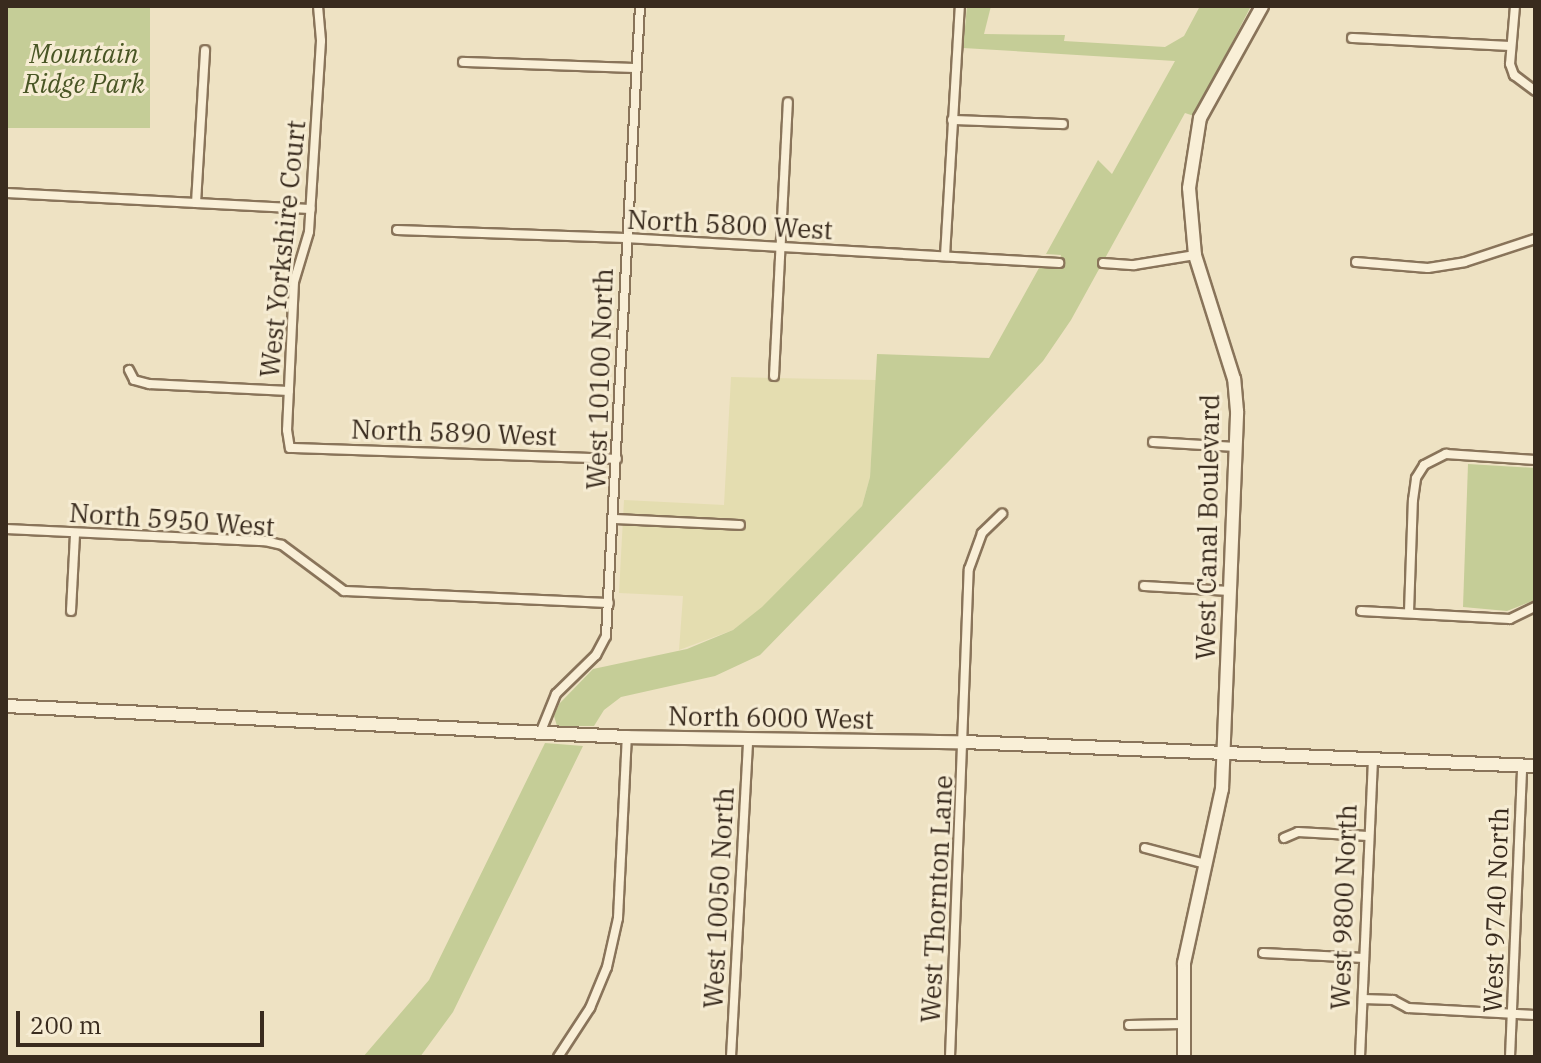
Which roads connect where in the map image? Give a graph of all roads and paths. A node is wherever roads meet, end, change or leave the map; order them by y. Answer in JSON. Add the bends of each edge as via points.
{"nodes":[{"id":1,"x":318,"y":6,"type":"edge"},
{"id":2,"x":640,"y":6,"type":"edge"},
{"id":3,"x":960,"y":6,"type":"edge"},
{"id":4,"x":1262,"y":6,"type":"edge"},
{"id":5,"x":1515,"y":6,"type":"edge"},
{"id":6,"x":1352,"y":38,"type":"dead end"},
{"id":7,"x":1511,"y":46,"type":"junction"},
{"id":8,"x":205,"y":50,"type":"dead end"},
{"id":9,"x":463,"y":62,"type":"dead end"},
{"id":10,"x":637,"y":68,"type":"junction"},
{"id":11,"x":1535,"y":91,"type":"edge"},
{"id":12,"x":788,"y":102,"type":"dead end"},
{"id":13,"x":952,"y":120,"type":"junction"},
{"id":14,"x":1063,"y":124,"type":"dead end"},
{"id":15,"x":6,"y":193,"type":"edge"},
{"id":16,"x":196,"y":203,"type":"junction"},
{"id":17,"x":311,"y":209,"type":"junction"},
{"id":18,"x":397,"y":230,"type":"dead end"},
{"id":19,"x":625,"y":238,"type":"junction"},
{"id":20,"x":1535,"y":239,"type":"edge"},
{"id":21,"x":780,"y":249,"type":"junction"},
{"id":22,"x":1195,"y":255,"type":"junction"},
{"id":23,"x":945,"y":256,"type":"junction"},
{"id":24,"x":1356,"y":262,"type":"dead end"},
{"id":25,"x":1059,"y":263,"type":"dead end"},
{"id":26,"x":1103,"y":263,"type":"dead end"},
{"id":27,"x":129,"y":370,"type":"dead end"},
{"id":28,"x":774,"y":376,"type":"dead end"},
{"id":29,"x":289,"y":391,"type":"junction"},
{"id":30,"x":1153,"y":442,"type":"dead end"},
{"id":31,"x":1236,"y":447,"type":"junction"},
{"id":32,"x":290,"y":448,"type":"joint"},
{"id":33,"x":617,"y":459,"type":"junction"},
{"id":34,"x":1535,"y":460,"type":"edge"},
{"id":35,"x":1002,"y":514,"type":"dead end"},
{"id":36,"x":614,"y":519,"type":"junction"},
{"id":37,"x":740,"y":525,"type":"dead end"},
{"id":38,"x":6,"y":529,"type":"edge"},
{"id":39,"x":75,"y":534,"type":"junction"},
{"id":40,"x":1144,"y":586,"type":"dead end"},
{"id":41,"x":1230,"y":591,"type":"junction"},
{"id":42,"x":609,"y":603,"type":"junction"},
{"id":43,"x":1535,"y":607,"type":"edge"},
{"id":44,"x":71,"y":611,"type":"dead end"},
{"id":45,"x":1361,"y":611,"type":"dead end"},
{"id":46,"x":1409,"y":612,"type":"junction"},
{"id":47,"x":6,"y":706,"type":"edge"},
{"id":48,"x":541,"y":731,"type":"junction"},
{"id":49,"x":627,"y":737,"type":"junction"},
{"id":50,"x":748,"y":741,"type":"junction"},
{"id":51,"x":964,"y":742,"type":"junction"},
{"id":52,"x":1224,"y":752,"type":"junction"},
{"id":53,"x":1373,"y":760,"type":"junction"},
{"id":54,"x":1528,"y":765,"type":"edge"},
{"id":55,"x":1368,"y":836,"type":"junction"},
{"id":56,"x":1284,"y":838,"type":"dead end"},
{"id":57,"x":1145,"y":848,"type":"dead end"},
{"id":58,"x":1205,"y":864,"type":"junction"},
{"id":59,"x":1263,"y":953,"type":"dead end"},
{"id":60,"x":1364,"y":958,"type":"junction"},
{"id":61,"x":1363,"y":999,"type":"junction"},
{"id":62,"x":1511,"y":1014,"type":"junction"},
{"id":63,"x":1535,"y":1015,"type":"edge"},
{"id":64,"x":1183,"y":1024,"type":"junction"},
{"id":65,"x":1129,"y":1025,"type":"dead end"},
{"id":66,"x":558,"y":1057,"type":"edge"},
{"id":67,"x":731,"y":1057,"type":"edge"},
{"id":68,"x":950,"y":1057,"type":"edge"},
{"id":69,"x":1184,"y":1057,"type":"edge"},
{"id":70,"x":1360,"y":1057,"type":"edge"},
{"id":71,"x":1510,"y":1057,"type":"edge"}],
"edges":[{"from":1,"to":17,"type":"street","name":"West Yorkshire Court","via":[[321,41]]},
{"from":2,"to":10,"type":"street","name":"West 10100 North"},
{"from":3,"to":13,"type":"street"},
{"from":4,"to":22,"type":"street","name":"West Canal Boulevard","via":[[1200,118],[1189,188]]},
{"from":5,"to":7,"type":"street"},
{"from":6,"to":7,"type":"street"},
{"from":7,"to":11,"type":"street","via":[[1514,75]]},
{"from":8,"to":16,"type":"street"},
{"from":9,"to":10,"type":"street"},
{"from":10,"to":19,"type":"street","name":"West 10100 North"},
{"from":12,"to":21,"type":"street"},
{"from":13,"to":14,"type":"street"},
{"from":13,"to":23,"type":"street"},
{"from":15,"to":16,"type":"street"},
{"from":16,"to":17,"type":"street"},
{"from":17,"to":29,"type":"street","name":"West Yorkshire Court","via":[[294,282]]},
{"from":18,"to":19,"type":"street","name":"North 5800 West"},
{"from":19,"to":21,"type":"street","name":"North 5800 West"},
{"from":19,"to":33,"type":"street","name":"West 10100 North"},
{"from":20,"to":24,"type":"street","via":[[1428,268]]},
{"from":21,"to":23,"type":"street","name":"North 5800 West"},
{"from":21,"to":28,"type":"street"},
{"from":22,"to":26,"type":"street","via":[[1134,265]]},
{"from":22,"to":31,"type":"street","name":"West Canal Boulevard","via":[[1234,379]]},
{"from":23,"to":25,"type":"street","name":"North 5800 West"},
{"from":27,"to":29,"type":"street","via":[[134,380],[149,384]]},
{"from":29,"to":32,"type":"street","name":"West Yorkshire Court"},
{"from":30,"to":31,"type":"street"},
{"from":31,"to":41,"type":"street","name":"West Canal Boulevard"},
{"from":32,"to":33,"type":"street","name":"North 5890 West"},
{"from":33,"to":36,"type":"street","name":"West 10100 North"},
{"from":34,"to":46,"type":"street","via":[[1446,454],[1424,465],[1413,500]]},
{"from":35,"to":51,"type":"street","name":"West Thornton Lane","via":[[982,533],[969,569]]},
{"from":36,"to":37,"type":"street"},
{"from":36,"to":42,"type":"street","name":"West 10100 North"},
{"from":38,"to":39,"type":"street","name":"North 5950 West"},
{"from":39,"to":42,"type":"street","name":"North 5950 West","via":[[282,545],[344,591]]},
{"from":39,"to":44,"type":"street"},
{"from":40,"to":41,"type":"street"},
{"from":41,"to":52,"type":"street","name":"West Canal Boulevard"},
{"from":42,"to":48,"type":"street","name":"West 10100 North","via":[[601,646],[556,694]]},
{"from":43,"to":46,"type":"street","via":[[1510,619]]},
{"from":45,"to":46,"type":"street"},
{"from":47,"to":48,"type":"street","name":"North 6000 West"},
{"from":48,"to":49,"type":"street","name":"North 6000 West"},
{"from":49,"to":50,"type":"street","name":"North 6000 West"},
{"from":49,"to":66,"type":"street","via":[[618,918],[607,967],[590,1008]]},
{"from":50,"to":51,"type":"street","name":"North 6000 West"},
{"from":50,"to":67,"type":"street","name":"West 10050 North"},
{"from":51,"to":52,"type":"street","name":"North 6000 West"},
{"from":51,"to":68,"type":"street","name":"West Thornton Lane"},
{"from":52,"to":53,"type":"street","name":"North 6000 West"},
{"from":52,"to":58,"type":"street","name":"West Canal Boulevard","via":[[1218,820]]},
{"from":53,"to":54,"type":"street","name":"North 6000 West"},
{"from":53,"to":55,"type":"street","name":"West 9800 North"},
{"from":54,"to":62,"type":"street","name":"West 9740 North"},
{"from":55,"to":56,"type":"street","via":[[1298,832]]},
{"from":55,"to":60,"type":"street","name":"West 9800 North"},
{"from":57,"to":58,"type":"street"},
{"from":58,"to":64,"type":"street","name":"West Canal Boulevard","via":[[1184,963]]},
{"from":59,"to":60,"type":"street"},
{"from":60,"to":61,"type":"street","name":"West 9800 North"},
{"from":61,"to":62,"type":"street","via":[[1393,1000],[1408,1008]]},
{"from":61,"to":70,"type":"street","name":"West 9800 North"},
{"from":62,"to":63,"type":"street"},
{"from":62,"to":71,"type":"street","name":"West 9740 North"},
{"from":64,"to":65,"type":"street"},
{"from":64,"to":69,"type":"street","name":"West Canal Boulevard"}]}
